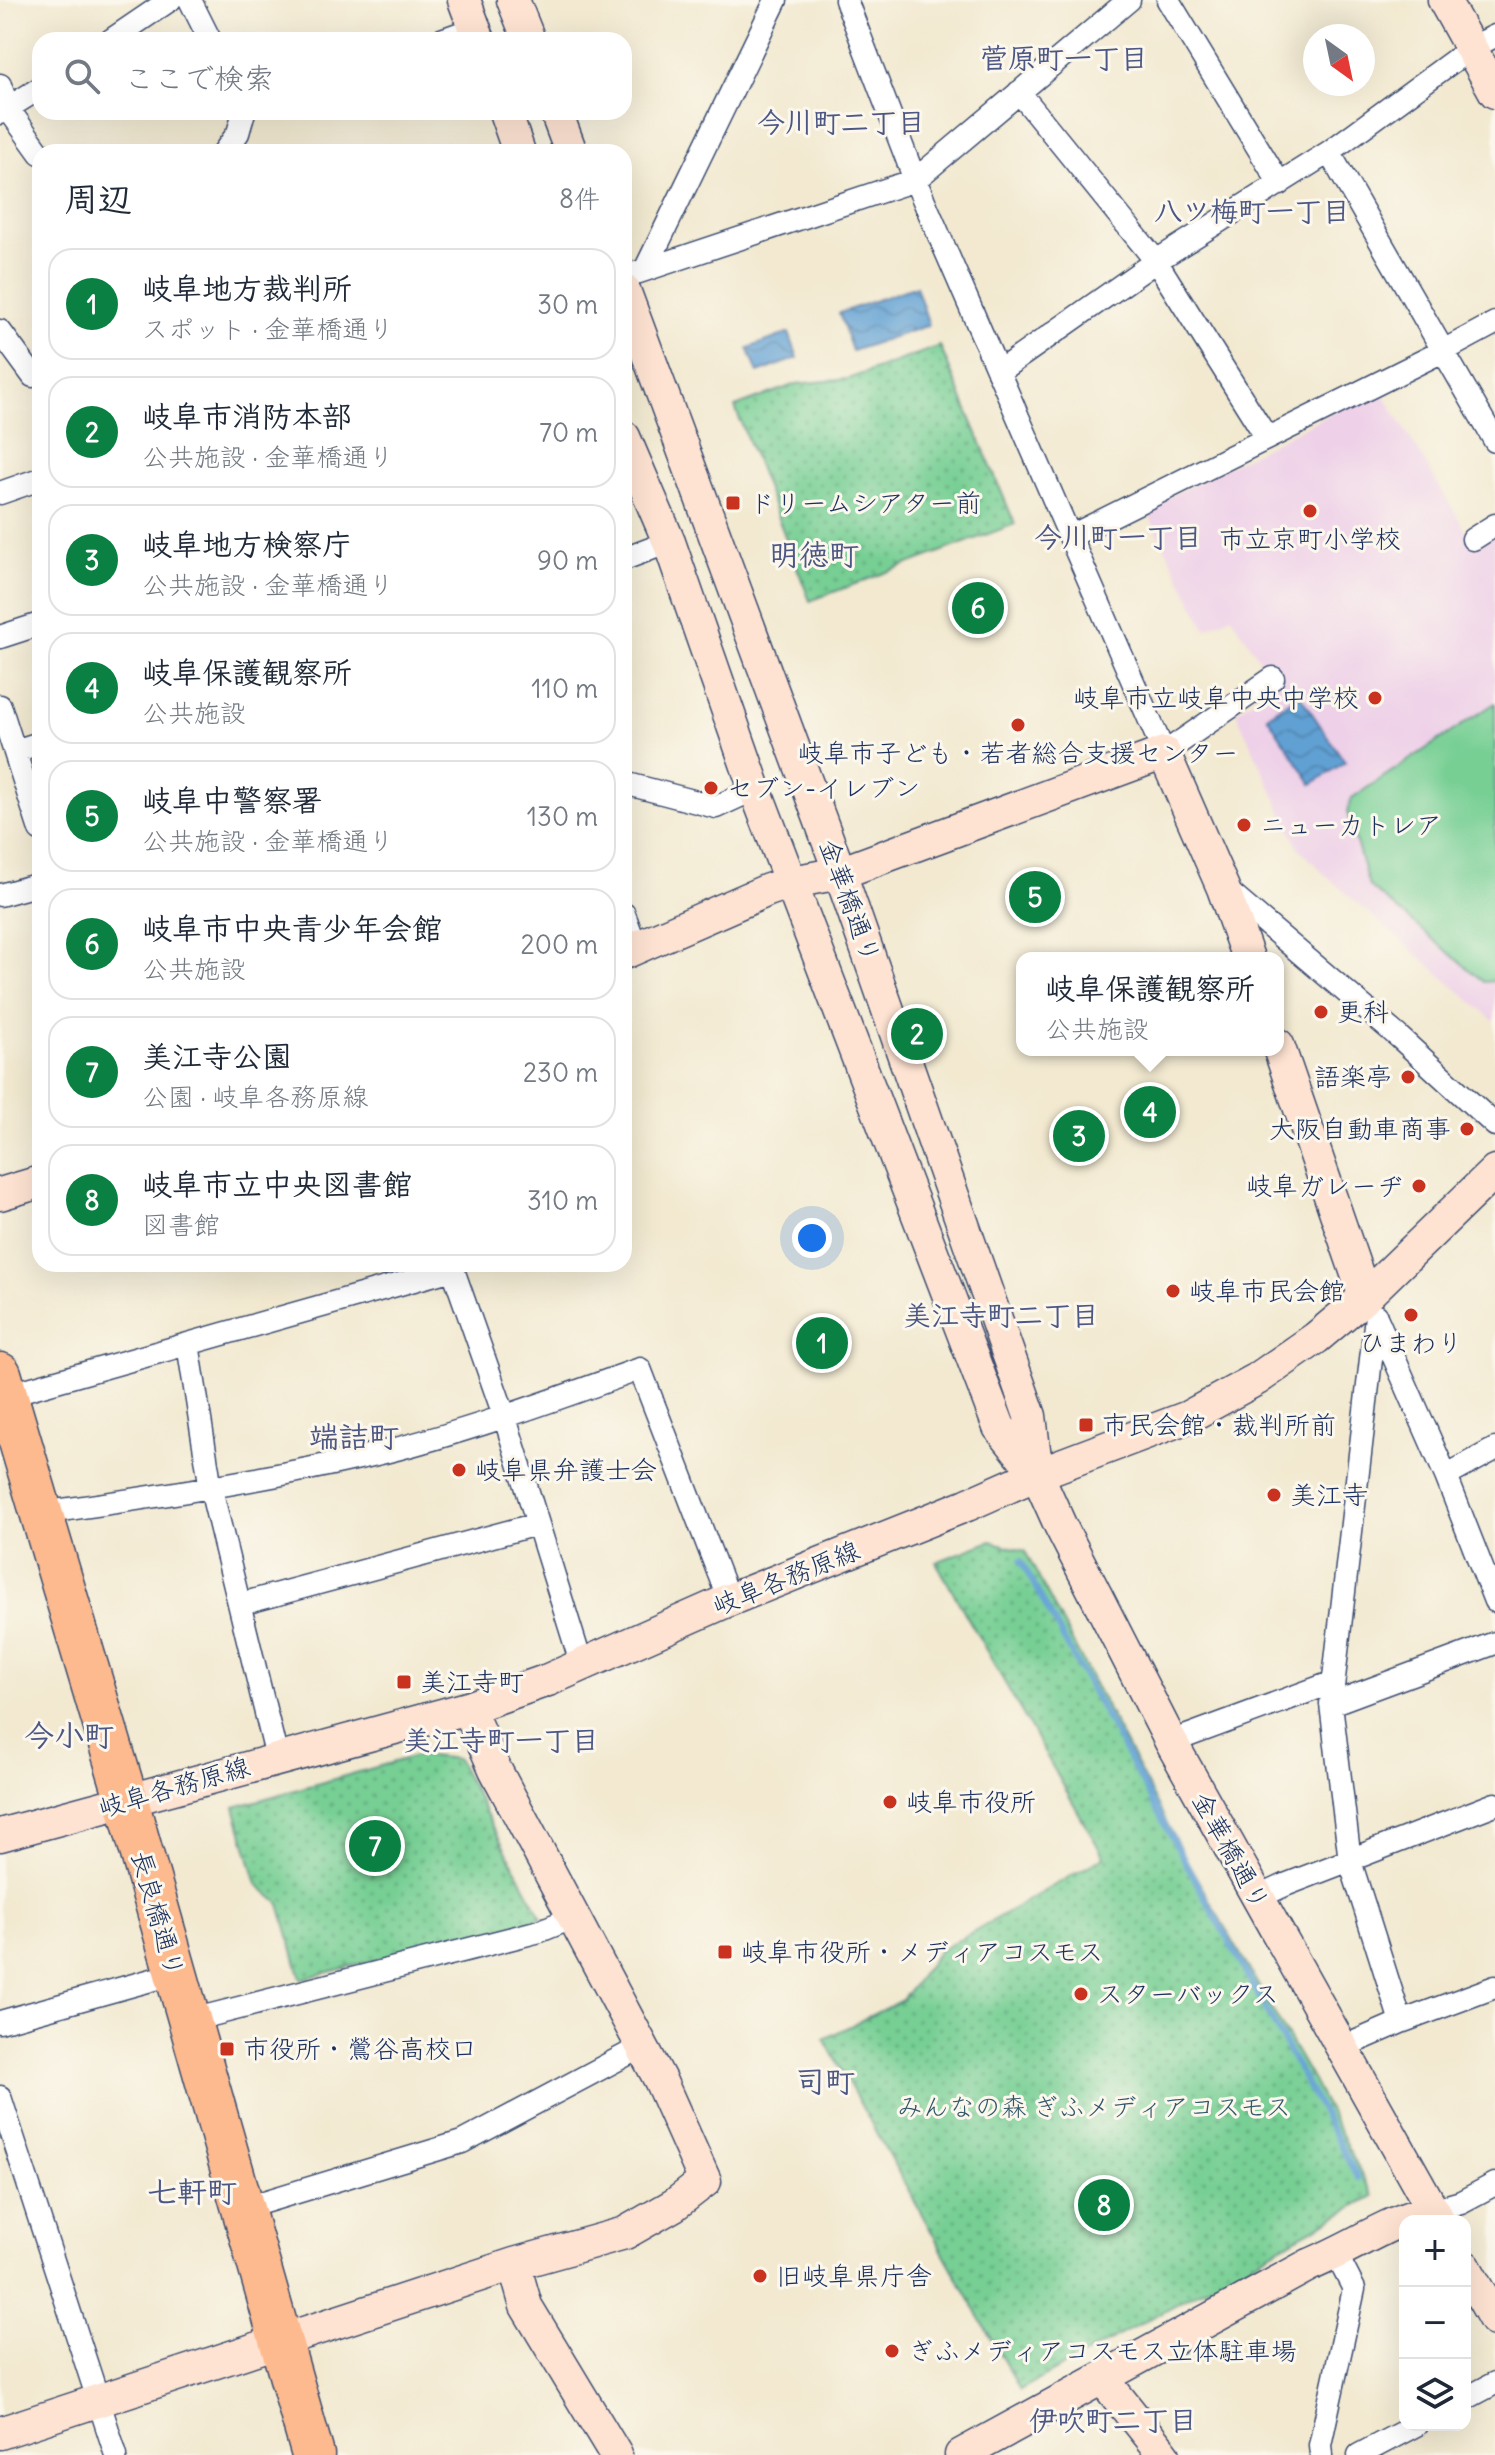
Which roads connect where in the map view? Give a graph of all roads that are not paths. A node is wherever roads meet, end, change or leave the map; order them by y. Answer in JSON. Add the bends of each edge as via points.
{"nodes":[{"id":1,"x":170,"y":0,"type":"edge"},
{"id":2,"x":190,"y":0,"type":"edge"},
{"id":3,"x":513,"y":0,"type":"edge"},
{"id":4,"x":776,"y":0,"type":"edge"},
{"id":5,"x":846,"y":0,"type":"edge"},
{"id":6,"x":1129,"y":0,"type":"edge"},
{"id":7,"x":1168,"y":0,"type":"edge"},
{"id":8,"x":1444,"y":0,"type":"edge"},
{"id":9,"x":123,"y":32,"type":"edge"},
{"id":10,"x":206,"y":32,"type":"edge"},
{"id":11,"x":526,"y":32,"type":"edge"},
{"id":12,"x":1483,"y":42,"type":"edge"},
{"id":13,"x":0,"y":85,"type":"edge"},
{"id":14,"x":1019,"y":92,"type":"junction"},
{"id":15,"x":1495,"y":92,"type":"edge"},
{"id":16,"x":32,"y":93,"type":"edge"},
{"id":17,"x":4,"y":111,"type":"edge"},
{"id":18,"x":242,"y":120,"type":"edge"},
{"id":19,"x":508,"y":120,"type":"edge"},
{"id":20,"x":559,"y":120,"type":"edge"},
{"id":21,"x":32,"y":144,"type":"edge"},
{"id":22,"x":230,"y":144,"type":"edge"},
{"id":23,"x":516,"y":144,"type":"edge"},
{"id":24,"x":568,"y":144,"type":"edge"},
{"id":25,"x":1329,"y":152,"type":"junction"},
{"id":26,"x":915,"y":180,"type":"junction"},
{"id":27,"x":1280,"y":184,"type":"junction"},
{"id":28,"x":1156,"y":261,"type":"junction"},
{"id":29,"x":635,"y":279,"type":"edge"},
{"id":30,"x":1495,"y":323,"type":"edge"},
{"id":31,"x":0,"y":331,"type":"edge"},
{"id":32,"x":1443,"y":351,"type":"junction"},
{"id":33,"x":32,"y":370,"type":"edge"},
{"id":34,"x":998,"y":372,"type":"junction"},
{"id":35,"x":1267,"y":438,"type":"junction"},
{"id":36,"x":1495,"y":441,"type":"edge"},
{"id":37,"x":632,"y":456,"type":"edge"},
{"id":38,"x":32,"y":482,"type":"edge"},
{"id":39,"x":0,"y":493,"type":"edge"},
{"id":40,"x":1495,"y":525,"type":"edge"},
{"id":41,"x":1071,"y":536,"type":"junction"},
{"id":42,"x":1473,"y":539,"type":"dead end"},
{"id":43,"x":669,"y":542,"type":"junction"},
{"id":44,"x":632,"y":556,"type":"edge"},
{"id":45,"x":32,"y":627,"type":"edge"},
{"id":46,"x":0,"y":637,"type":"edge"},
{"id":47,"x":1273,"y":678,"type":"dead end"},
{"id":48,"x":0,"y":706,"type":"edge"},
{"id":49,"x":32,"y":746,"type":"edge"},
{"id":50,"x":15,"y":751,"type":"junction"},
{"id":51,"x":1164,"y":753,"type":"junction"},
{"id":52,"x":632,"y":785,"type":"edge"},
{"id":53,"x":755,"y":789,"type":"junction"},
{"id":54,"x":32,"y":805,"type":"edge"},
{"id":55,"x":840,"y":873,"type":"junction"},
{"id":56,"x":792,"y":882,"type":"junction"},
{"id":57,"x":32,"y":886,"type":"edge"},
{"id":58,"x":1223,"y":888,"type":"junction"},
{"id":59,"x":0,"y":895,"type":"edge"},
{"id":60,"x":632,"y":949,"type":"edge"},
{"id":61,"x":1246,"y":952,"type":"edge"},
{"id":62,"x":1282,"y":1056,"type":"edge"},
{"id":63,"x":1495,"y":1125,"type":"edge"},
{"id":64,"x":1495,"y":1171,"type":"edge"},
{"id":65,"x":32,"y":1184,"type":"edge"},
{"id":66,"x":0,"y":1194,"type":"edge"},
{"id":67,"x":435,"y":1272,"type":"edge"},
{"id":68,"x":454,"y":1272,"type":"edge"},
{"id":69,"x":1371,"y":1306,"type":"junction"},
{"id":70,"x":188,"y":1344,"type":"junction"},
{"id":71,"x":2,"y":1388,"type":"edge"},
{"id":72,"x":505,"y":1418,"type":"junction"},
{"id":73,"x":1495,"y":1449,"type":"edge"},
{"id":74,"x":0,"y":1457,"type":"edge"},
{"id":75,"x":1037,"y":1474,"type":"junction"},
{"id":76,"x":1446,"y":1476,"type":"junction"},
{"id":77,"x":211,"y":1489,"type":"junction"},
{"id":78,"x":40,"y":1513,"type":"junction"},
{"id":79,"x":537,"y":1524,"type":"junction"},
{"id":80,"x":729,"y":1600,"type":"junction"},
{"id":81,"x":1495,"y":1601,"type":"edge"},
{"id":82,"x":241,"y":1604,"type":"junction"},
{"id":83,"x":1495,"y":1643,"type":"edge"},
{"id":84,"x":582,"y":1666,"type":"junction"},
{"id":85,"x":1331,"y":1694,"type":"junction"},
{"id":86,"x":468,"y":1708,"type":"junction"},
{"id":87,"x":1171,"y":1742,"type":"junction"},
{"id":88,"x":277,"y":1758,"type":"junction"},
{"id":89,"x":115,"y":1804,"type":"junction"},
{"id":90,"x":1495,"y":1804,"type":"edge"},
{"id":91,"x":0,"y":1835,"type":"edge"},
{"id":92,"x":1350,"y":1861,"type":"junction"},
{"id":93,"x":1257,"y":1898,"type":"junction"},
{"id":94,"x":572,"y":1918,"type":"junction"},
{"id":95,"x":155,"y":1979,"type":"junction"},
{"id":96,"x":1495,"y":1987,"type":"edge"},
{"id":97,"x":188,"y":2021,"type":"junction"},
{"id":98,"x":0,"y":2022,"type":"edge"},
{"id":99,"x":1401,"y":2022,"type":"junction"},
{"id":100,"x":641,"y":2047,"type":"junction"},
{"id":101,"x":1341,"y":2048,"type":"junction"},
{"id":102,"x":0,"y":2097,"type":"edge"},
{"id":103,"x":1495,"y":2184,"type":"edge"},
{"id":104,"x":244,"y":2208,"type":"junction"},
{"id":105,"x":1435,"y":2215,"type":"edge"},
{"id":106,"x":1438,"y":2215,"type":"edge"},
{"id":107,"x":1399,"y":2220,"type":"edge"},
{"id":108,"x":1336,"y":2254,"type":"junction"},
{"id":109,"x":514,"y":2264,"type":"junction"},
{"id":110,"x":1471,"y":2278,"type":"edge"},
{"id":111,"x":1495,"y":2320,"type":"edge"},
{"id":112,"x":273,"y":2343,"type":"junction"},
{"id":113,"x":1103,"y":2379,"type":"junction"},
{"id":114,"x":1495,"y":2383,"type":"edge"},
{"id":115,"x":1471,"y":2396,"type":"edge"},
{"id":116,"x":98,"y":2399,"type":"junction"},
{"id":117,"x":1405,"y":2431,"type":"edge"},
{"id":118,"x":0,"y":2433,"type":"edge"},
{"id":119,"x":116,"y":2455,"type":"edge"},
{"id":120,"x":293,"y":2455,"type":"edge"},
{"id":121,"x":313,"y":2455,"type":"edge"},
{"id":122,"x":616,"y":2455,"type":"edge"},
{"id":123,"x":961,"y":2455,"type":"edge"},
{"id":124,"x":1164,"y":2455,"type":"edge"},
{"id":125,"x":1321,"y":2455,"type":"edge"},
{"id":126,"x":1359,"y":2455,"type":"edge"}],
"edges":[{"from":1,"to":9,"type":"street"},
{"from":2,"to":10,"type":"street"},
{"from":3,"to":11,"type":"street"},
{"from":4,"to":29,"type":"street"},
{"from":5,"to":26,"type":"street"},
{"from":6,"to":14,"type":"street"},
{"from":7,"to":27,"type":"street"},
{"from":8,"to":12,"type":"street"},
{"from":12,"to":15,"type":"street"},
{"from":12,"to":25,"type":"street"},
{"from":13,"to":17,"type":"street"},
{"from":14,"to":26,"type":"street"},
{"from":14,"to":28,"type":"street"},
{"from":16,"to":17,"type":"street"},
{"from":17,"to":21,"type":"street"},
{"from":18,"to":22,"type":"street"},
{"from":19,"to":23,"type":"street"},
{"from":20,"to":24,"type":"street"},
{"from":25,"to":27,"type":"street"},
{"from":25,"to":32,"type":"street"},
{"from":26,"to":29,"type":"street"},
{"from":26,"to":34,"type":"street"},
{"from":27,"to":28,"type":"street"},
{"from":28,"to":34,"type":"street"},
{"from":28,"to":35,"type":"street"},
{"from":29,"to":55,"type":"street","name":"金華橋通り"},
{"from":30,"to":32,"type":"street"},
{"from":31,"to":33,"type":"street"},
{"from":32,"to":35,"type":"street"},
{"from":32,"to":36,"type":"street"},
{"from":34,"to":41,"type":"street"},
{"from":35,"to":41,"type":"street"},
{"from":37,"to":43,"type":"street","name":"金華橋通り"},
{"from":38,"to":39,"type":"street"},
{"from":40,"to":42,"type":"street"},
{"from":41,"to":51,"type":"street"},
{"from":43,"to":44,"type":"street"},
{"from":43,"to":53,"type":"street","name":"金華橋通り"},
{"from":45,"to":46,"type":"street"},
{"from":47,"to":51,"type":"street"},
{"from":48,"to":50,"type":"street"},
{"from":49,"to":50,"type":"street"},
{"from":50,"to":54,"type":"street"},
{"from":51,"to":55,"type":"street"},
{"from":51,"to":58,"type":"street"},
{"from":52,"to":53,"type":"street","via":[[716,807]]},
{"from":53,"to":56,"type":"street","name":"金華橋通り"},
{"from":55,"to":56,"type":"street"},
{"from":55,"to":75,"type":"street","name":"金華橋通り","via":[[1030,1416]]},
{"from":56,"to":60,"type":"street"},
{"from":56,"to":75,"type":"street","name":"金華橋通り","via":[[999,1427]]},
{"from":57,"to":59,"type":"street"},
{"from":58,"to":61,"type":"street"},
{"from":58,"to":63,"type":"street"},
{"from":62,"to":69,"type":"street"},
{"from":64,"to":69,"type":"street","name":"岐阜各務原線"},
{"from":65,"to":66,"type":"street"},
{"from":67,"to":70,"type":"street"},
{"from":68,"to":72,"type":"street"},
{"from":69,"to":75,"type":"street","name":"岐阜各務原線","via":[[1202,1409]]},
{"from":69,"to":76,"type":"street"},
{"from":69,"to":85,"type":"street"},
{"from":70,"to":71,"type":"street"},
{"from":70,"to":77,"type":"street"},
{"from":71,"to":78,"type":"highway","name":"長良橋通り"},
{"from":72,"to":77,"type":"street","via":[[371,1455]]},
{"from":72,"to":79,"type":"street"},
{"from":72,"to":80,"type":"street","via":[[640,1369]]},
{"from":73,"to":76,"type":"street"},
{"from":74,"to":89,"type":"highway","name":"長良橋通り"},
{"from":75,"to":80,"type":"street","name":"岐阜各務原線"},
{"from":75,"to":87,"type":"street","name":"金華橋通り"},
{"from":76,"to":81,"type":"street"},
{"from":77,"to":78,"type":"street"},
{"from":77,"to":82,"type":"street"},
{"from":78,"to":89,"type":"highway","name":"長良橋通り"},
{"from":79,"to":82,"type":"street"},
{"from":79,"to":84,"type":"street"},
{"from":80,"to":84,"type":"street","name":"岐阜各務原線"},
{"from":82,"to":88,"type":"street"},
{"from":83,"to":85,"type":"street"},
{"from":84,"to":86,"type":"street","name":"岐阜各務原線"},
{"from":85,"to":87,"type":"street"},
{"from":85,"to":92,"type":"street"},
{"from":86,"to":88,"type":"street","name":"岐阜各務原線"},
{"from":86,"to":94,"type":"street"},
{"from":87,"to":93,"type":"street","name":"金華橋通り"},
{"from":88,"to":89,"type":"street","name":"岐阜各務原線"},
{"from":89,"to":91,"type":"street","name":"岐阜各務原線"},
{"from":89,"to":95,"type":"highway","name":"長良橋通り"},
{"from":89,"to":97,"type":"highway","name":"長良橋通り"},
{"from":90,"to":92,"type":"street"},
{"from":92,"to":93,"type":"street"},
{"from":92,"to":99,"type":"street"},
{"from":93,"to":101,"type":"street","name":"金華橋通り"},
{"from":94,"to":97,"type":"street","via":[[540,1931]]},
{"from":94,"to":100,"type":"street"},
{"from":95,"to":98,"type":"street"},
{"from":95,"to":112,"type":"highway","name":"長良橋通り","via":[[220,2193]]},
{"from":96,"to":99,"type":"street"},
{"from":97,"to":104,"type":"highway","name":"長良橋通り"},
{"from":99,"to":101,"type":"street"},
{"from":100,"to":104,"type":"street","via":[[462,2142]]},
{"from":100,"to":109,"type":"street","via":[[705,2181],[625,2233]]},
{"from":101,"to":105,"type":"street","name":"金華橋通り"},
{"from":102,"to":116,"type":"street"},
{"from":103,"to":106,"type":"street"},
{"from":104,"to":112,"type":"highway","name":"長良橋通り"},
{"from":107,"to":108,"type":"street"},
{"from":108,"to":113,"type":"street"},
{"from":108,"to":125,"type":"street","via":[[1354,2289]]},
{"from":109,"to":112,"type":"street"},
{"from":109,"to":122,"type":"street","via":[[526,2306]]},
{"from":110,"to":111,"type":"street"},
{"from":112,"to":116,"type":"street"},
{"from":112,"to":120,"type":"highway","name":"長良橋通り"},
{"from":112,"to":121,"type":"highway","name":"長良橋通り"},
{"from":113,"to":123,"type":"street"},
{"from":113,"to":124,"type":"street"},
{"from":114,"to":115,"type":"street"},
{"from":116,"to":118,"type":"street"},
{"from":116,"to":119,"type":"street"},
{"from":117,"to":126,"type":"street"}]}
